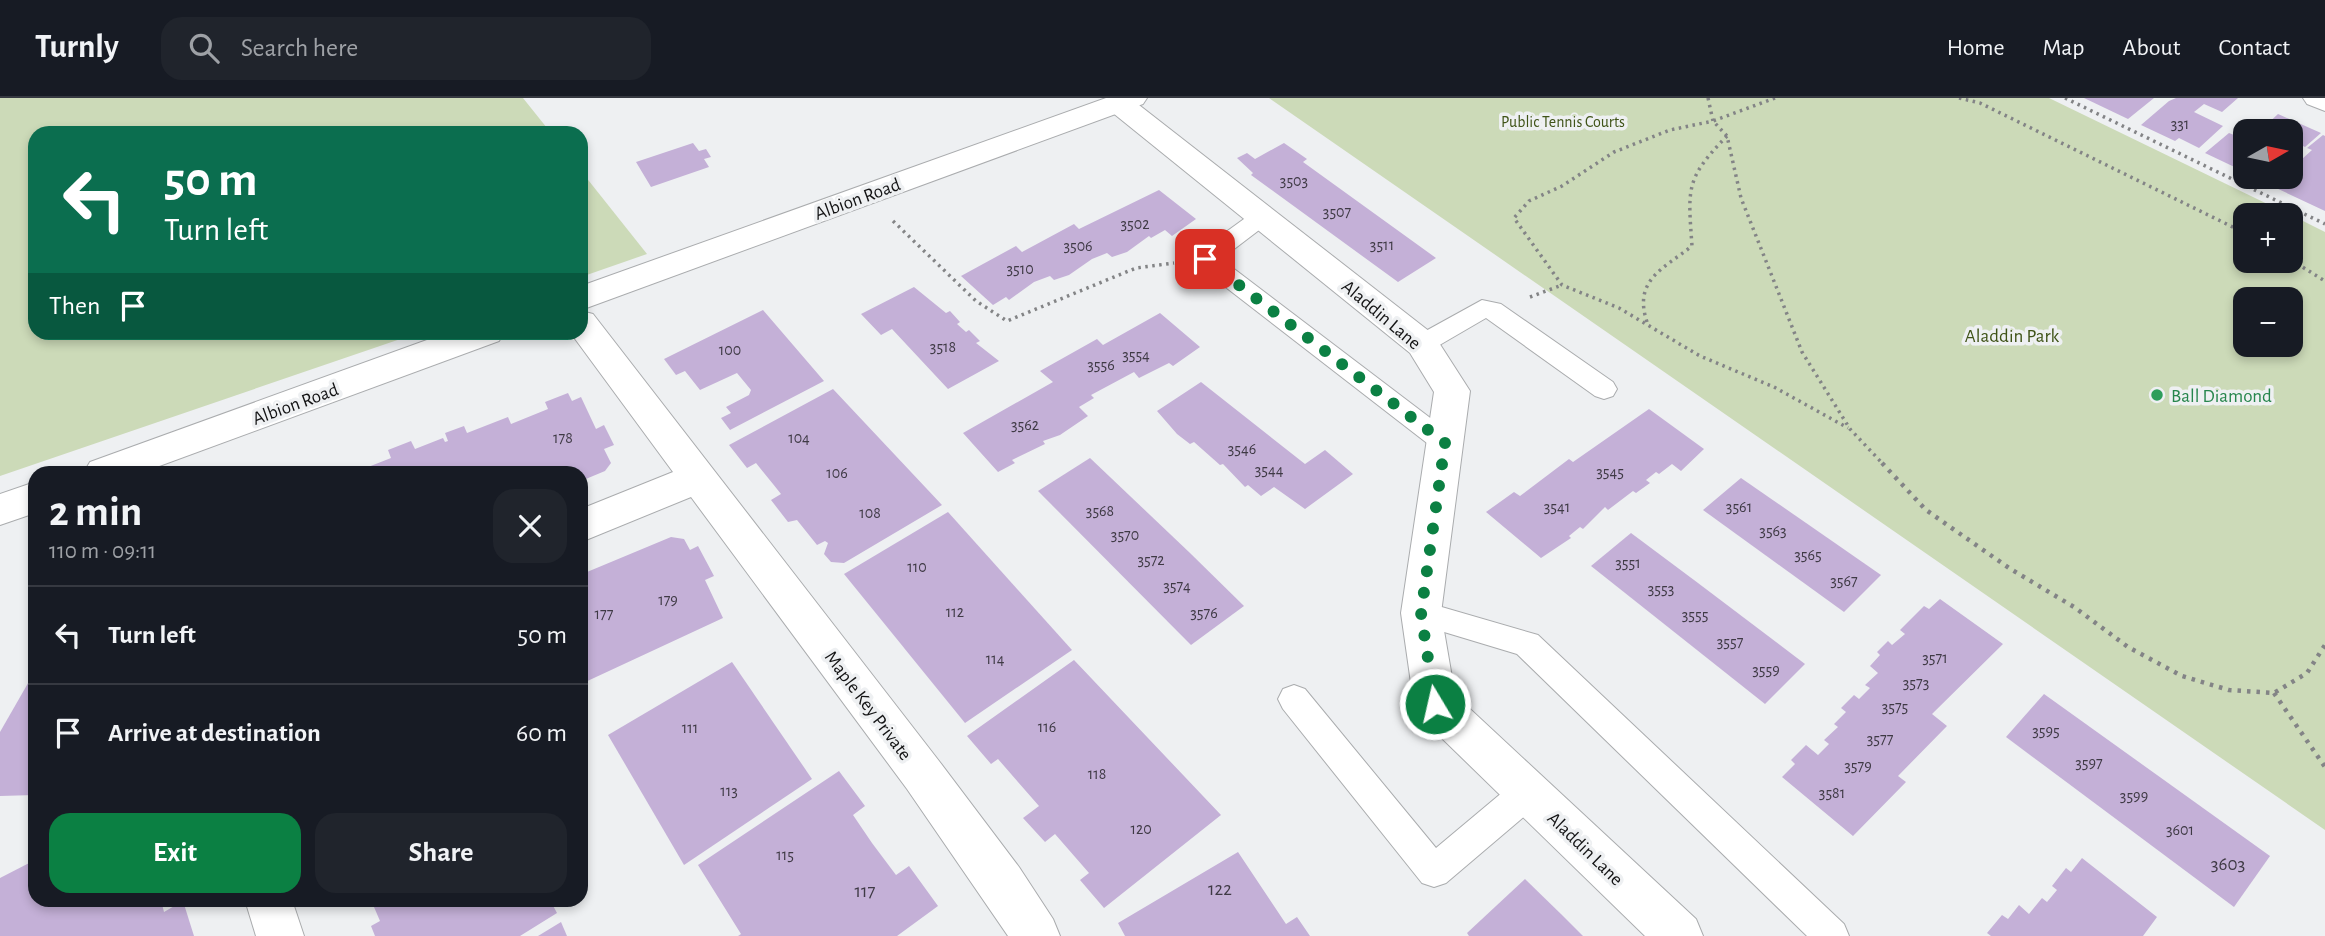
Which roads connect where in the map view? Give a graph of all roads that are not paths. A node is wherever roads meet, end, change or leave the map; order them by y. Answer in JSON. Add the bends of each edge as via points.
{"nodes":[{"id":1,"x":2317,"y":98,"type":"edge"},
{"id":2,"x":1126,"y":101,"type":"edge"},
{"id":3,"x":2325,"y":102,"type":"edge"},
{"id":4,"x":1263,"y":216,"type":"junction"},
{"id":5,"x":588,"y":295,"type":"edge"},
{"id":6,"x":588,"y":332,"type":"edge"},
{"id":7,"x":465,"y":340,"type":"edge"},
{"id":8,"x":1422,"y":344,"type":"junction"},
{"id":9,"x":1604,"y":389,"type":"dead end"},
{"id":10,"x":1445,"y":443,"type":"junction"},
{"id":11,"x":119,"y":466,"type":"edge"},
{"id":12,"x":697,"y":478,"type":"junction"},
{"id":13,"x":28,"y":500,"type":"edge"},
{"id":14,"x":0,"y":510,"type":"edge"},
{"id":15,"x":588,"y":523,"type":"edge"},
{"id":16,"x":1421,"y":613,"type":"junction"},
{"id":17,"x":1294,"y":698,"type":"dead end"},
{"id":18,"x":1528,"y":792,"type":"junction"},
{"id":19,"x":271,"y":907,"type":"edge"},
{"id":20,"x":280,"y":936,"type":"edge"},
{"id":21,"x":1036,"y":936,"type":"edge"},
{"id":22,"x":1679,"y":936,"type":"edge"},
{"id":23,"x":1832,"y":936,"type":"edge"}],
"edges":[{"from":1,"to":3,"type":"street"},
{"from":2,"to":4,"type":"street","name":"Aladdin Lane"},
{"from":2,"to":5,"type":"street","name":"Albion Road"},
{"from":4,"to":8,"type":"street","name":"Aladdin Lane"},
{"from":4,"to":10,"type":"lane","via":[[1205,259]]},
{"from":6,"to":12,"type":"street","name":"Maple Key Private"},
{"from":7,"to":11,"type":"street","name":"Albion Road"},
{"from":8,"to":9,"type":"lane","via":[[1482,309],[1492,310]]},
{"from":8,"to":10,"type":"street","name":"Aladdin Lane","via":[[1452,391]]},
{"from":10,"to":16,"type":"street","name":"Aladdin Lane"},
{"from":12,"to":15,"type":"street"},
{"from":12,"to":21,"type":"street","name":"Maple Key Private","via":[[947,807]]},
{"from":13,"to":14,"type":"street"},
{"from":16,"to":18,"type":"street","name":"Aladdin Lane","via":[[1435,704]]},
{"from":16,"to":23,"type":"lane","via":[[1527,644]]},
{"from":17,"to":18,"type":"lane","via":[[1434,871]]},
{"from":18,"to":22,"type":"street","name":"Aladdin Lane"},
{"from":19,"to":20,"type":"street"}]}
